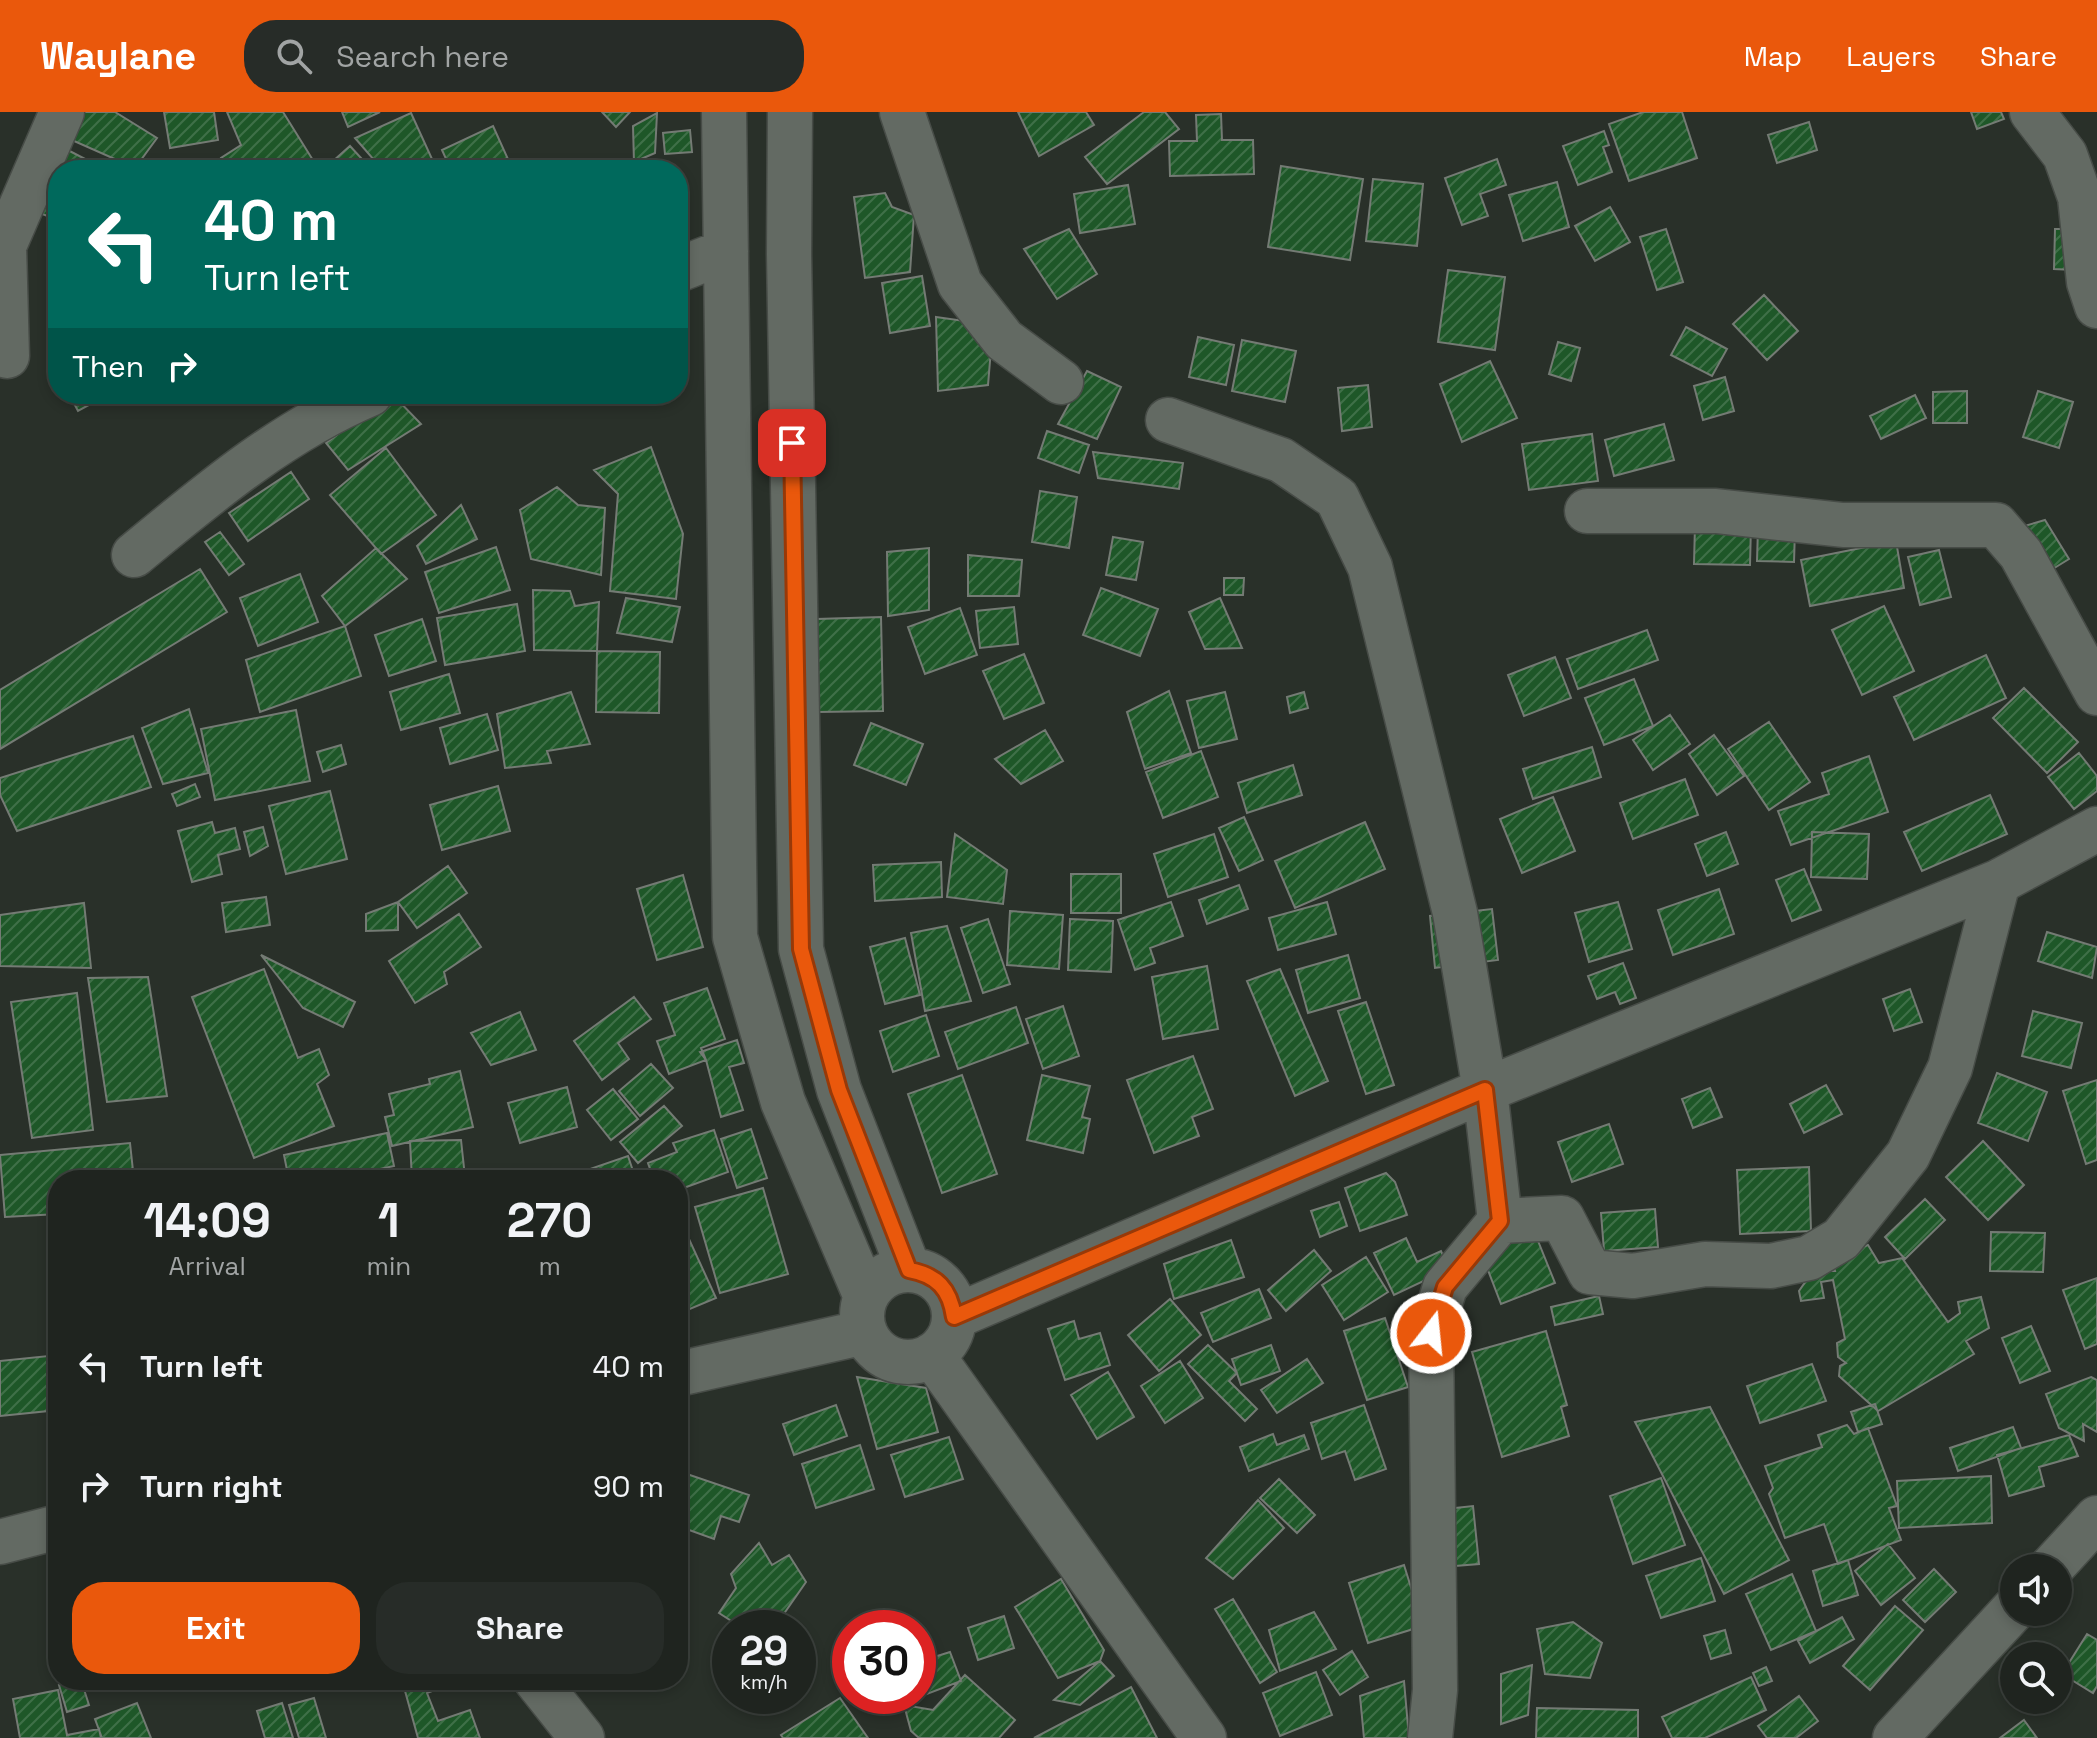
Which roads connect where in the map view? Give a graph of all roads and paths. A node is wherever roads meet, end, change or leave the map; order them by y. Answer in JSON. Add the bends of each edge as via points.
{"nodes":[{"id":1,"x":62,"y":112,"type":"edge"},
{"id":2,"x":724,"y":112,"type":"edge"},
{"id":3,"x":790,"y":112,"type":"edge"},
{"id":4,"x":902,"y":112,"type":"edge"},
{"id":5,"x":2032,"y":112,"type":"edge"},
{"id":6,"x":726,"y":251,"type":"junction"},
{"id":7,"x":688,"y":266,"type":"edge"},
{"id":8,"x":2097,"y":306,"type":"edge"},
{"id":9,"x":7,"y":356,"type":"dead end"},
{"id":10,"x":1061,"y":382,"type":"dead end"},
{"id":11,"x":347,"y":404,"type":"edge"},
{"id":12,"x":1168,"y":420,"type":"dead end"},
{"id":13,"x":1587,"y":511,"type":"dead end"},
{"id":14,"x":134,"y":555,"type":"dead end"},
{"id":15,"x":2097,"y":693,"type":"edge"},
{"id":16,"x":2097,"y":829,"type":"edge"},
{"id":17,"x":1998,"y":882,"type":"junction"},
{"id":18,"x":1485,"y":1090,"type":"junction"},
{"id":19,"x":1500,"y":1221,"type":"junction"},
{"id":20,"x":909,"y":1270,"type":"junction"},
{"id":21,"x":866,"y":1314,"type":"junction"},
{"id":22,"x":954,"y":1317,"type":"junction"},
{"id":23,"x":932,"y":1355,"type":"junction"},
{"id":24,"x":688,"y":1371,"type":"edge"},
{"id":25,"x":2097,"y":1518,"type":"edge"},
{"id":26,"x":48,"y":1530,"type":"edge"},
{"id":27,"x":0,"y":1542,"type":"edge"},
{"id":28,"x":2064,"y":1554,"type":"edge"},
{"id":29,"x":2000,"y":1624,"type":"edge"},
{"id":30,"x":544,"y":1690,"type":"edge"},
{"id":31,"x":582,"y":1738,"type":"edge"},
{"id":32,"x":1204,"y":1738,"type":"edge"},
{"id":33,"x":1430,"y":1738,"type":"edge"},
{"id":34,"x":1895,"y":1738,"type":"edge"}],
"edges":[{"from":1,"to":9,"type":"street","via":[[4,246]]},
{"from":2,"to":6,"type":"street"},
{"from":3,"to":20,"type":"street","via":[[801,949],[839,1090]]},
{"from":4,"to":10,"type":"street","via":[[960,284],[1004,340]]},
{"from":5,"to":8,"type":"street","via":[[2065,155],[2080,197],[2089,282]]},
{"from":6,"to":7,"type":"street"},
{"from":6,"to":21,"type":"street","via":[[735,937],[783,1102]]},
{"from":11,"to":14,"type":"street","via":[[239,468]]},
{"from":12,"to":18,"type":"street","via":[[1281,460],[1337,498],[1370,567],[1455,913]]},
{"from":13,"to":15,"type":"street","via":[[1716,511],[1843,525],[1996,525],[2021,554]]},
{"from":16,"to":17,"type":"street"},
{"from":17,"to":18,"type":"street"},
{"from":17,"to":19,"type":"street","via":[[1950,1068],[1908,1155],[1841,1239],[1809,1258],[1771,1266],[1705,1264],[1633,1276],[1590,1272],[1562,1218]]},
{"from":18,"to":19,"type":"street"},
{"from":18,"to":22,"type":"street"},
{"from":19,"to":33,"type":"street","via":[[1445,1287],[1431,1333],[1435,1690]]},
{"from":20,"to":21,"type":"street","via":[[892,1272],[877,1282]]},
{"from":20,"to":22,"type":"street","via":[[927,1273],[942,1284]]},
{"from":21,"to":23,"type":"street","via":[[875,1347],[889,1358],[907,1362]]},
{"from":21,"to":24,"type":"street"},
{"from":22,"to":23,"type":"street","via":[[951,1334]]},
{"from":23,"to":32,"type":"street"},
{"from":25,"to":28,"type":"street"},
{"from":26,"to":27,"type":"street"},
{"from":29,"to":34,"type":"street"},
{"from":30,"to":31,"type":"street"}]}
